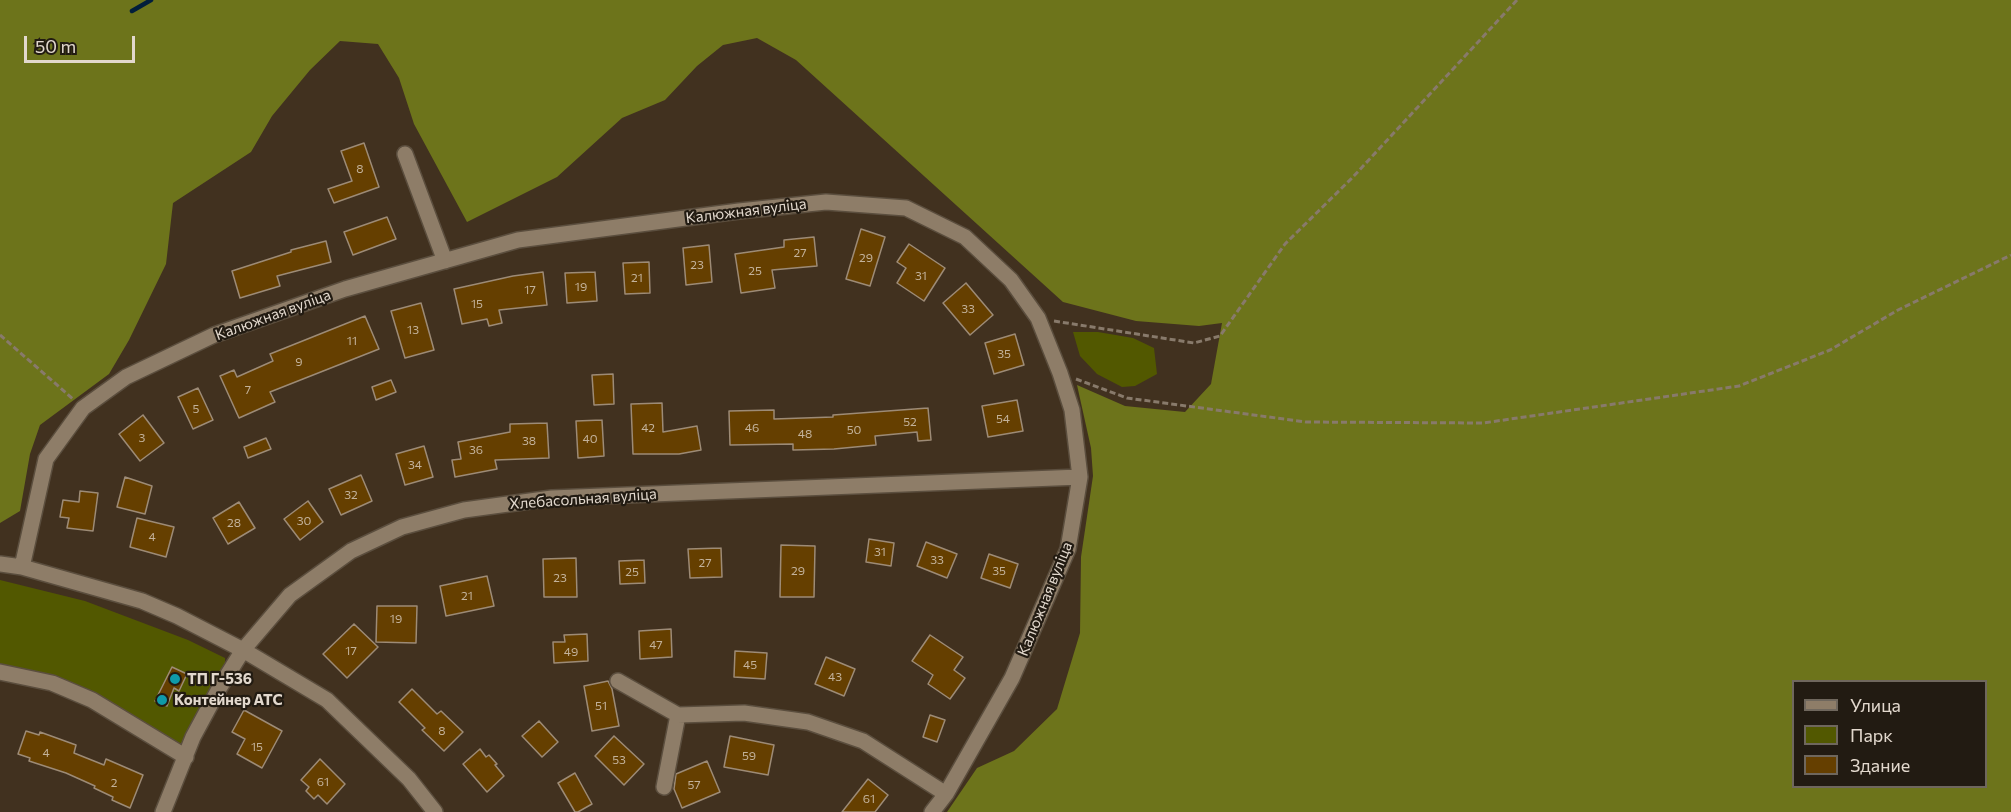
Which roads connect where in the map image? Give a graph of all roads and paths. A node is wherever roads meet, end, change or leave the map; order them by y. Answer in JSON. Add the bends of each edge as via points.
{"nodes":[{"id":1,"x":1517,"y":0,"type":"edge"},
{"id":2,"x":405,"y":154,"type":"dead end"},
{"id":3,"x":2011,"y":255,"type":"edge"},
{"id":4,"x":445,"y":261,"type":"junction"},
{"id":5,"x":1038,"y":318,"type":"junction"},
{"id":6,"x":0,"y":335,"type":"edge"},
{"id":7,"x":1060,"y":373,"type":"junction"},
{"id":8,"x":82,"y":408,"type":"junction"},
{"id":9,"x":1080,"y":477,"type":"junction"},
{"id":10,"x":0,"y":564,"type":"edge"},
{"id":11,"x":22,"y":567,"type":"junction"},
{"id":12,"x":243,"y":650,"type":"junction"},
{"id":13,"x":0,"y":672,"type":"edge"},
{"id":14,"x":618,"y":681,"type":"dead end"},
{"id":15,"x":678,"y":715,"type":"junction"},
{"id":16,"x":186,"y":757,"type":"junction"},
{"id":17,"x":664,"y":787,"type":"dead end"},
{"id":18,"x":946,"y":794,"type":"junction"},
{"id":19,"x":163,"y":812,"type":"edge"},
{"id":20,"x":435,"y":812,"type":"edge"},
{"id":21,"x":932,"y":812,"type":"edge"}],
"edges":[{"from":1,"to":5,"type":"path","via":[[1353,177],[1285,244],[1220,336],[1194,343]]},
{"from":2,"to":4,"type":"street"},
{"from":3,"to":7,"type":"path","via":[[1898,309],[1830,350],[1739,386],[1483,423],[1306,423],[1127,398]]},
{"from":4,"to":5,"type":"street","name":"Калюжная вуліца","via":[[518,240],[739,211],[826,202],[906,208],[965,237],[1011,280]]},
{"from":4,"to":8,"type":"street","name":"Калюжная вуліца","via":[[345,289],[214,335],[126,377]]},
{"from":5,"to":7,"type":"street","name":"Калюжная вуліца"},
{"from":6,"to":8,"type":"path"},
{"from":7,"to":9,"type":"street","name":"Калюжная вуліца","via":[[1072,410]]},
{"from":8,"to":11,"type":"street","name":"Калюжная вуліца","via":[[46,459]]},
{"from":9,"to":12,"type":"street","name":"Хлебасольная вуліца","via":[[552,498],[464,510],[402,527],[351,551],[290,596]]},
{"from":9,"to":18,"type":"street","name":"Калюжная вуліца","via":[[1068,549],[1012,678]]},
{"from":10,"to":11,"type":"street"},
{"from":11,"to":12,"type":"street","via":[[142,601]]},
{"from":12,"to":16,"type":"street","name":"Хлебасольная вуліца","via":[[193,737]]},
{"from":12,"to":20,"type":"street","via":[[327,700],[409,778]]},
{"from":13,"to":16,"type":"street","via":[[52,683],[92,700]]},
{"from":14,"to":15,"type":"street"},
{"from":15,"to":17,"type":"street"},
{"from":15,"to":18,"type":"street","via":[[744,713],[807,723],[863,741]]},
{"from":16,"to":19,"type":"street","name":"Хлебасольная вуліца"},
{"from":18,"to":21,"type":"street","name":"Калюжная вуліца"}]}
